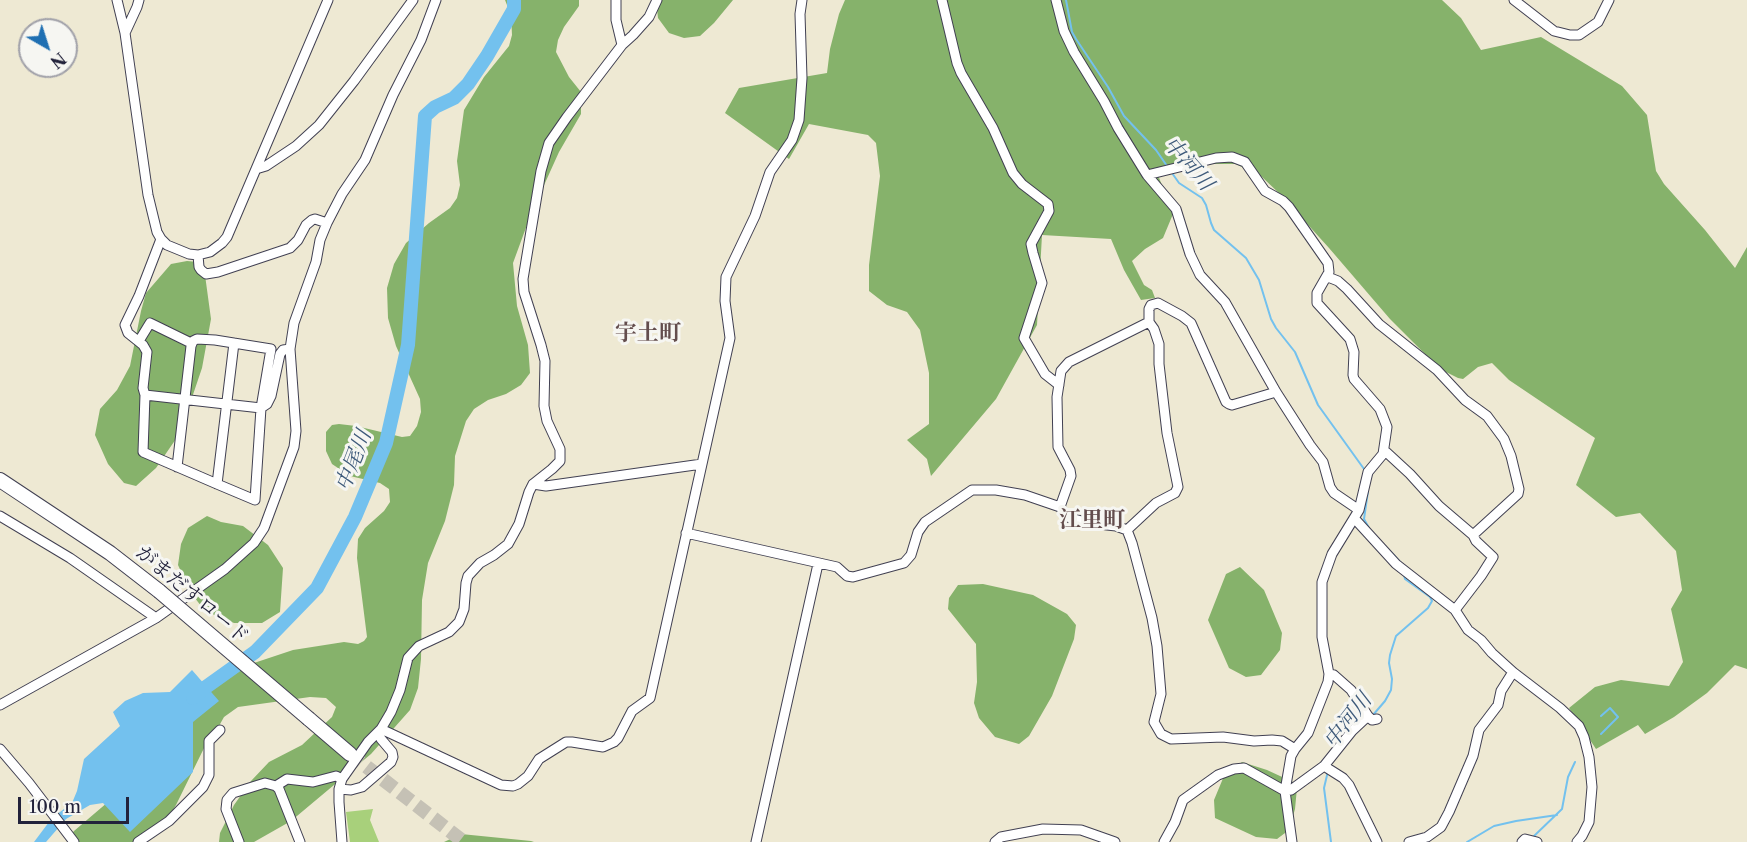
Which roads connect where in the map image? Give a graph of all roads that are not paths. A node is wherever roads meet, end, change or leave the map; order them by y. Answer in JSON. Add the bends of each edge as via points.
{"nodes":[{"id":1,"x":117,"y":0,"type":"edge"},
{"id":2,"x":139,"y":0,"type":"edge"},
{"id":3,"x":328,"y":0,"type":"edge"},
{"id":4,"x":413,"y":0,"type":"edge"},
{"id":5,"x":436,"y":0,"type":"edge"},
{"id":6,"x":616,"y":0,"type":"edge"},
{"id":7,"x":657,"y":0,"type":"edge"},
{"id":8,"x":802,"y":0,"type":"edge"},
{"id":9,"x":942,"y":0,"type":"edge"},
{"id":10,"x":1056,"y":0,"type":"edge"},
{"id":11,"x":1514,"y":0,"type":"edge"},
{"id":12,"x":1609,"y":0,"type":"edge"},
{"id":13,"x":125,"y":33,"type":"junction"},
{"id":14,"x":622,"y":45,"type":"junction"},
{"id":15,"x":256,"y":169,"type":"junction"},
{"id":16,"x":1147,"y":175,"type":"junction"},
{"id":17,"x":327,"y":223,"type":"junction"},
{"id":18,"x":161,"y":239,"type":"junction"},
{"id":19,"x":198,"y":255,"type":"junction"},
{"id":20,"x":1328,"y":276,"type":"junction"},
{"id":21,"x":1149,"y":322,"type":"junction"},
{"id":22,"x":139,"y":341,"type":"junction"},
{"id":23,"x":191,"y":343,"type":"junction"},
{"id":24,"x":234,"y":343,"type":"junction"},
{"id":25,"x":290,"y":349,"type":"junction"},
{"id":26,"x":1059,"y":385,"type":"junction"},
{"id":27,"x":1276,"y":392,"type":"junction"},
{"id":28,"x":145,"y":395,"type":"junction"},
{"id":29,"x":185,"y":399,"type":"junction"},
{"id":30,"x":227,"y":404,"type":"junction"},
{"id":31,"x":261,"y":408,"type":"junction"},
{"id":32,"x":1384,"y":450,"type":"junction"},
{"id":33,"x":702,"y":464,"type":"junction"},
{"id":34,"x":177,"y":467,"type":"junction"},
{"id":35,"x":0,"y":478,"type":"edge"},
{"id":36,"x":217,"y":484,"type":"junction"},
{"id":37,"x":533,"y":484,"type":"junction"},
{"id":38,"x":1060,"y":507,"type":"junction"},
{"id":39,"x":1356,"y":514,"type":"junction"},
{"id":40,"x":0,"y":516,"type":"edge"},
{"id":41,"x":1127,"y":530,"type":"junction"},
{"id":42,"x":686,"y":533,"type":"junction"},
{"id":43,"x":1473,"y":535,"type":"junction"},
{"id":44,"x":818,"y":564,"type":"junction"},
{"id":45,"x":1455,"y":610,"type":"junction"},
{"id":46,"x":156,"y":618,"type":"junction"},
{"id":47,"x":1513,"y":672,"type":"junction"},
{"id":48,"x":1329,"y":674,"type":"junction"},
{"id":49,"x":0,"y":705,"type":"edge"},
{"id":50,"x":220,"y":730,"type":"dead end"},
{"id":51,"x":380,"y":731,"type":"junction"},
{"id":52,"x":0,"y":749,"type":"edge"},
{"id":53,"x":1295,"y":749,"type":"junction"},
{"id":54,"x":350,"y":754,"type":"tunnel mouth"},
{"id":55,"x":1327,"y":768,"type":"junction"},
{"id":56,"x":342,"y":778,"type":"junction"},
{"id":57,"x":276,"y":786,"type":"junction"},
{"id":58,"x":339,"y":789,"type":"junction"},
{"id":59,"x":1285,"y":791,"type":"junction"},
{"id":60,"x":74,"y":842,"type":"edge"},
{"id":61,"x":138,"y":842,"type":"edge"},
{"id":62,"x":238,"y":842,"type":"edge"},
{"id":63,"x":300,"y":842,"type":"edge"},
{"id":64,"x":342,"y":842,"type":"edge"},
{"id":65,"x":756,"y":842,"type":"edge"},
{"id":66,"x":995,"y":842,"type":"edge"},
{"id":67,"x":1115,"y":842,"type":"edge"},
{"id":68,"x":1164,"y":842,"type":"edge"},
{"id":69,"x":1292,"y":842,"type":"edge"},
{"id":70,"x":1377,"y":842,"type":"edge"},
{"id":71,"x":1409,"y":842,"type":"edge"},
{"id":72,"x":1522,"y":842,"type":"edge"},
{"id":73,"x":1537,"y":842,"type":"edge"},
{"id":74,"x":1577,"y":842,"type":"edge"}],
"edges":[{"from":1,"to":13,"type":"street"},
{"from":2,"to":13,"type":"street"},
{"from":3,"to":15,"type":"street"},
{"from":4,"to":15,"type":"street","via":[[319,125],[296,146]]},
{"from":5,"to":17,"type":"street","via":[[364,160]]},
{"from":6,"to":14,"type":"street","via":[[615,20]]},
{"from":7,"to":14,"type":"street","via":[[649,17]]},
{"from":8,"to":33,"type":"street","via":[[799,120],[792,140],[770,172],[755,216],[726,277],[730,338]]},
{"from":9,"to":26,"type":"street","via":[[961,73],[993,128],[1013,173],[1048,204],[1049,211],[1031,244],[1042,283],[1024,338],[1045,374]]},
{"from":10,"to":16,"type":"street","via":[[1074,52]]},
{"from":11,"to":12,"type":"street","via":[[1554,31],[1579,35],[1598,22]]},
{"from":13,"to":18,"type":"street","via":[[148,195]]},
{"from":14,"to":37,"type":"street","via":[[549,143],[541,171],[523,279],[544,361],[547,421],[561,454],[556,466]]},
{"from":15,"to":19,"type":"street","via":[[227,237],[210,252]]},
{"from":16,"to":20,"type":"street","via":[[1225,157],[1245,162],[1261,187],[1283,201],[1298,219],[1326,259]]},
{"from":16,"to":27,"type":"street","via":[[1176,209],[1200,275],[1226,302]]},
{"from":17,"to":19,"type":"street","via":[[312,220],[290,248],[218,272],[206,274],[201,270]]},
{"from":17,"to":25,"type":"street","via":[[294,323]]},
{"from":18,"to":19,"type":"street","via":[[180,251]]},
{"from":18,"to":22,"type":"street","via":[[125,325],[128,333]]},
{"from":20,"to":32,"type":"street","via":[[1317,293],[1317,303],[1350,339],[1354,380],[1386,420]]},
{"from":20,"to":43,"type":"street","via":[[1487,416],[1504,439],[1518,494]]},
{"from":21,"to":26,"type":"street","via":[[1069,362],[1061,371]]},
{"from":21,"to":27,"type":"street","via":[[1149,309],[1156,303],[1191,323],[1229,404]]},
{"from":21,"to":41,"type":"street","via":[[1159,344],[1167,433],[1178,487]]},
{"from":22,"to":23,"type":"street","via":[[150,323]]},
{"from":22,"to":28,"type":"street","via":[[147,352]]},
{"from":23,"to":24,"type":"street","via":[[197,339]]},
{"from":23,"to":29,"type":"street"},
{"from":24,"to":30,"type":"street"},
{"from":24,"to":31,"type":"street","via":[[271,349]]},
{"from":25,"to":31,"type":"street","via":[[280,354],[271,396]]},
{"from":25,"to":46,"type":"street","via":[[294,447],[264,528],[254,543],[225,569]]},
{"from":26,"to":38,"type":"street","via":[[1058,447],[1071,476]]},
{"from":27,"to":39,"type":"street","via":[[1323,462],[1330,487]]},
{"from":28,"to":29,"type":"street"},
{"from":28,"to":34,"type":"street","via":[[144,452]]},
{"from":29,"to":30,"type":"street"},
{"from":29,"to":34,"type":"street"},
{"from":30,"to":31,"type":"street"},
{"from":30,"to":36,"type":"street"},
{"from":31,"to":36,"type":"street","via":[[255,500]]},
{"from":32,"to":39,"type":"street","via":[[1368,472]]},
{"from":32,"to":43,"type":"street"},
{"from":33,"to":37,"type":"street","via":[[546,486]]},
{"from":33,"to":42,"type":"street"},
{"from":34,"to":36,"type":"street"},
{"from":35,"to":54,"type":"highway","name":"がまだすロード","bridge":true,"via":[[159,591]]},
{"from":37,"to":51,"type":"street","via":[[512,539],[468,576],[459,622],[449,632],[419,646],[408,658],[392,712]]},
{"from":38,"to":41,"type":"street","via":[[1067,517]]},
{"from":38,"to":44,"type":"street","via":[[1015,493],[972,490],[925,522],[904,563],[853,577],[837,567]]},
{"from":39,"to":45,"type":"street","via":[[1402,569]]},
{"from":39,"to":48,"type":"street","via":[[1332,554],[1322,582],[1322,637]]},
{"from":40,"to":46,"type":"street","via":[[70,558]]},
{"from":41,"to":53,"type":"street","via":[[1157,646],[1161,694],[1154,722],[1161,734],[1171,740],[1223,737],[1282,741]]},
{"from":42,"to":44,"type":"street"},
{"from":42,"to":51,"type":"street","via":[[651,695],[632,711],[614,742],[603,747],[566,742],[539,759],[524,780],[507,787]]},
{"from":43,"to":45,"type":"street","via":[[1493,557]]},
{"from":44,"to":65,"type":"street"},
{"from":45,"to":47,"type":"street","via":[[1468,630]]},
{"from":46,"to":49,"type":"street"},
{"from":47,"to":71,"type":"street","via":[[1501,691],[1498,705],[1479,730],[1473,756],[1441,827],[1432,835]]},
{"from":47,"to":74,"type":"street","via":[[1574,720],[1584,737],[1592,787],[1591,809],[1589,822]]},
{"from":48,"to":53,"type":"street","via":[[1308,733]]},
{"from":48,"to":55,"type":"street","via":[[1351,690],[1371,718],[1352,731]]},
{"from":50,"to":61,"type":"street","via":[[209,741],[209,775],[203,787],[169,821]]},
{"from":51,"to":56,"type":"street"},
{"from":51,"to":58,"type":"street","via":[[381,739],[392,752],[391,762],[362,788]]},
{"from":52,"to":60,"type":"street"},
{"from":53,"to":59,"type":"street"},
{"from":55,"to":59,"type":"street"},
{"from":55,"to":70,"type":"street","via":[[1349,785]]},
{"from":56,"to":57,"type":"street","via":[[313,782],[287,779]]},
{"from":56,"to":58,"type":"street"},
{"from":57,"to":62,"type":"street","via":[[259,783],[233,793],[227,800],[226,809]]},
{"from":57,"to":63,"type":"street"},
{"from":58,"to":64,"type":"street"},
{"from":59,"to":68,"type":"street","via":[[1244,768],[1218,775],[1182,800]]},
{"from":59,"to":69,"type":"street"},
{"from":66,"to":67,"type":"street","via":[[1001,837],[1043,829],[1081,830]]},
{"from":72,"to":73,"type":"street"}]}
